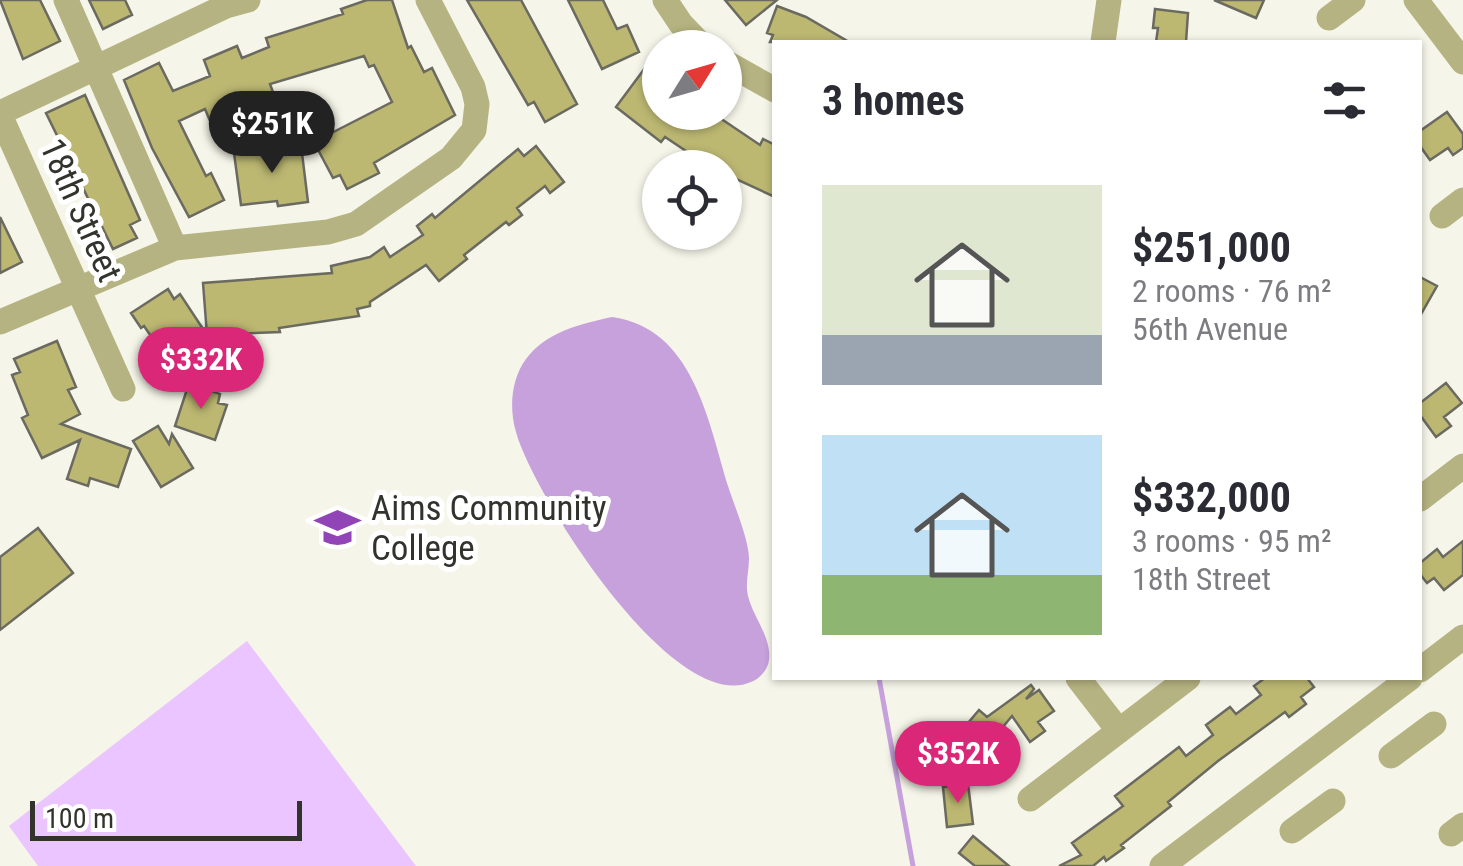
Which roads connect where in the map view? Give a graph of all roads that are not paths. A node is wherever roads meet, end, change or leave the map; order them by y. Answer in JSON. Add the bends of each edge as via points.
{"nodes":[{"id":1,"x":66,"y":0,"type":"edge"},
{"id":2,"x":248,"y":0,"type":"edge"},
{"id":3,"x":428,"y":0,"type":"edge"},
{"id":4,"x":665,"y":0,"type":"edge"},
{"id":5,"x":1109,"y":0,"type":"edge"},
{"id":6,"x":1353,"y":0,"type":"edge"},
{"id":7,"x":1416,"y":0,"type":"edge"},
{"id":8,"x":1330,"y":18,"type":"dead end"},
{"id":9,"x":686,"y":30,"type":"edge"},
{"id":10,"x":1103,"y":40,"type":"edge"},
{"id":11,"x":1463,"y":62,"type":"edge"},
{"id":12,"x":96,"y":67,"type":"junction"},
{"id":13,"x":742,"y":72,"type":"edge"},
{"id":14,"x":772,"y":88,"type":"edge"},
{"id":15,"x":1,"y":120,"type":"edge"},
{"id":16,"x":174,"y":248,"type":"junction"},
{"id":17,"x":78,"y":288,"type":"junction"},
{"id":18,"x":0,"y":322,"type":"edge"},
{"id":19,"x":123,"y":389,"type":"dead end"},
{"id":20,"x":1463,"y":466,"type":"edge"},
{"id":21,"x":1422,"y":497,"type":"edge"},
{"id":22,"x":1463,"y":637,"type":"edge"},
{"id":23,"x":1422,"y":668,"type":"edge"},
{"id":24,"x":1080,"y":680,"type":"edge"},
{"id":25,"x":1185,"y":680,"type":"edge"},
{"id":26,"x":1407,"y":680,"type":"edge"},
{"id":27,"x":1434,"y":724,"type":"dead end"},
{"id":28,"x":1119,"y":731,"type":"junction"},
{"id":29,"x":1391,"y":756,"type":"dead end"},
{"id":30,"x":1030,"y":799,"type":"dead end"},
{"id":31,"x":1333,"y":801,"type":"dead end"},
{"id":32,"x":1292,"y":831,"type":"dead end"},
{"id":33,"x":1162,"y":866,"type":"edge"}],
"edges":[{"from":1,"to":12,"type":"street"},
{"from":2,"to":12,"type":"street"},
{"from":3,"to":16,"type":"street","via":[[477,104],[474,130],[451,158],[356,224]]},
{"from":4,"to":9,"type":"street"},
{"from":5,"to":10,"type":"street"},
{"from":6,"to":8,"type":"street"},
{"from":7,"to":11,"type":"street"},
{"from":12,"to":15,"type":"street"},
{"from":12,"to":16,"type":"street"},
{"from":13,"to":14,"type":"street"},
{"from":15,"to":17,"type":"street","name":"18th Street"},
{"from":16,"to":17,"type":"street"},
{"from":17,"to":18,"type":"street"},
{"from":17,"to":19,"type":"street","name":"18th Street"},
{"from":20,"to":21,"type":"street"},
{"from":22,"to":23,"type":"street"},
{"from":24,"to":28,"type":"street"},
{"from":25,"to":28,"type":"street"},
{"from":26,"to":33,"type":"street"},
{"from":27,"to":29,"type":"street"},
{"from":28,"to":30,"type":"street"},
{"from":31,"to":32,"type":"street"}]}
